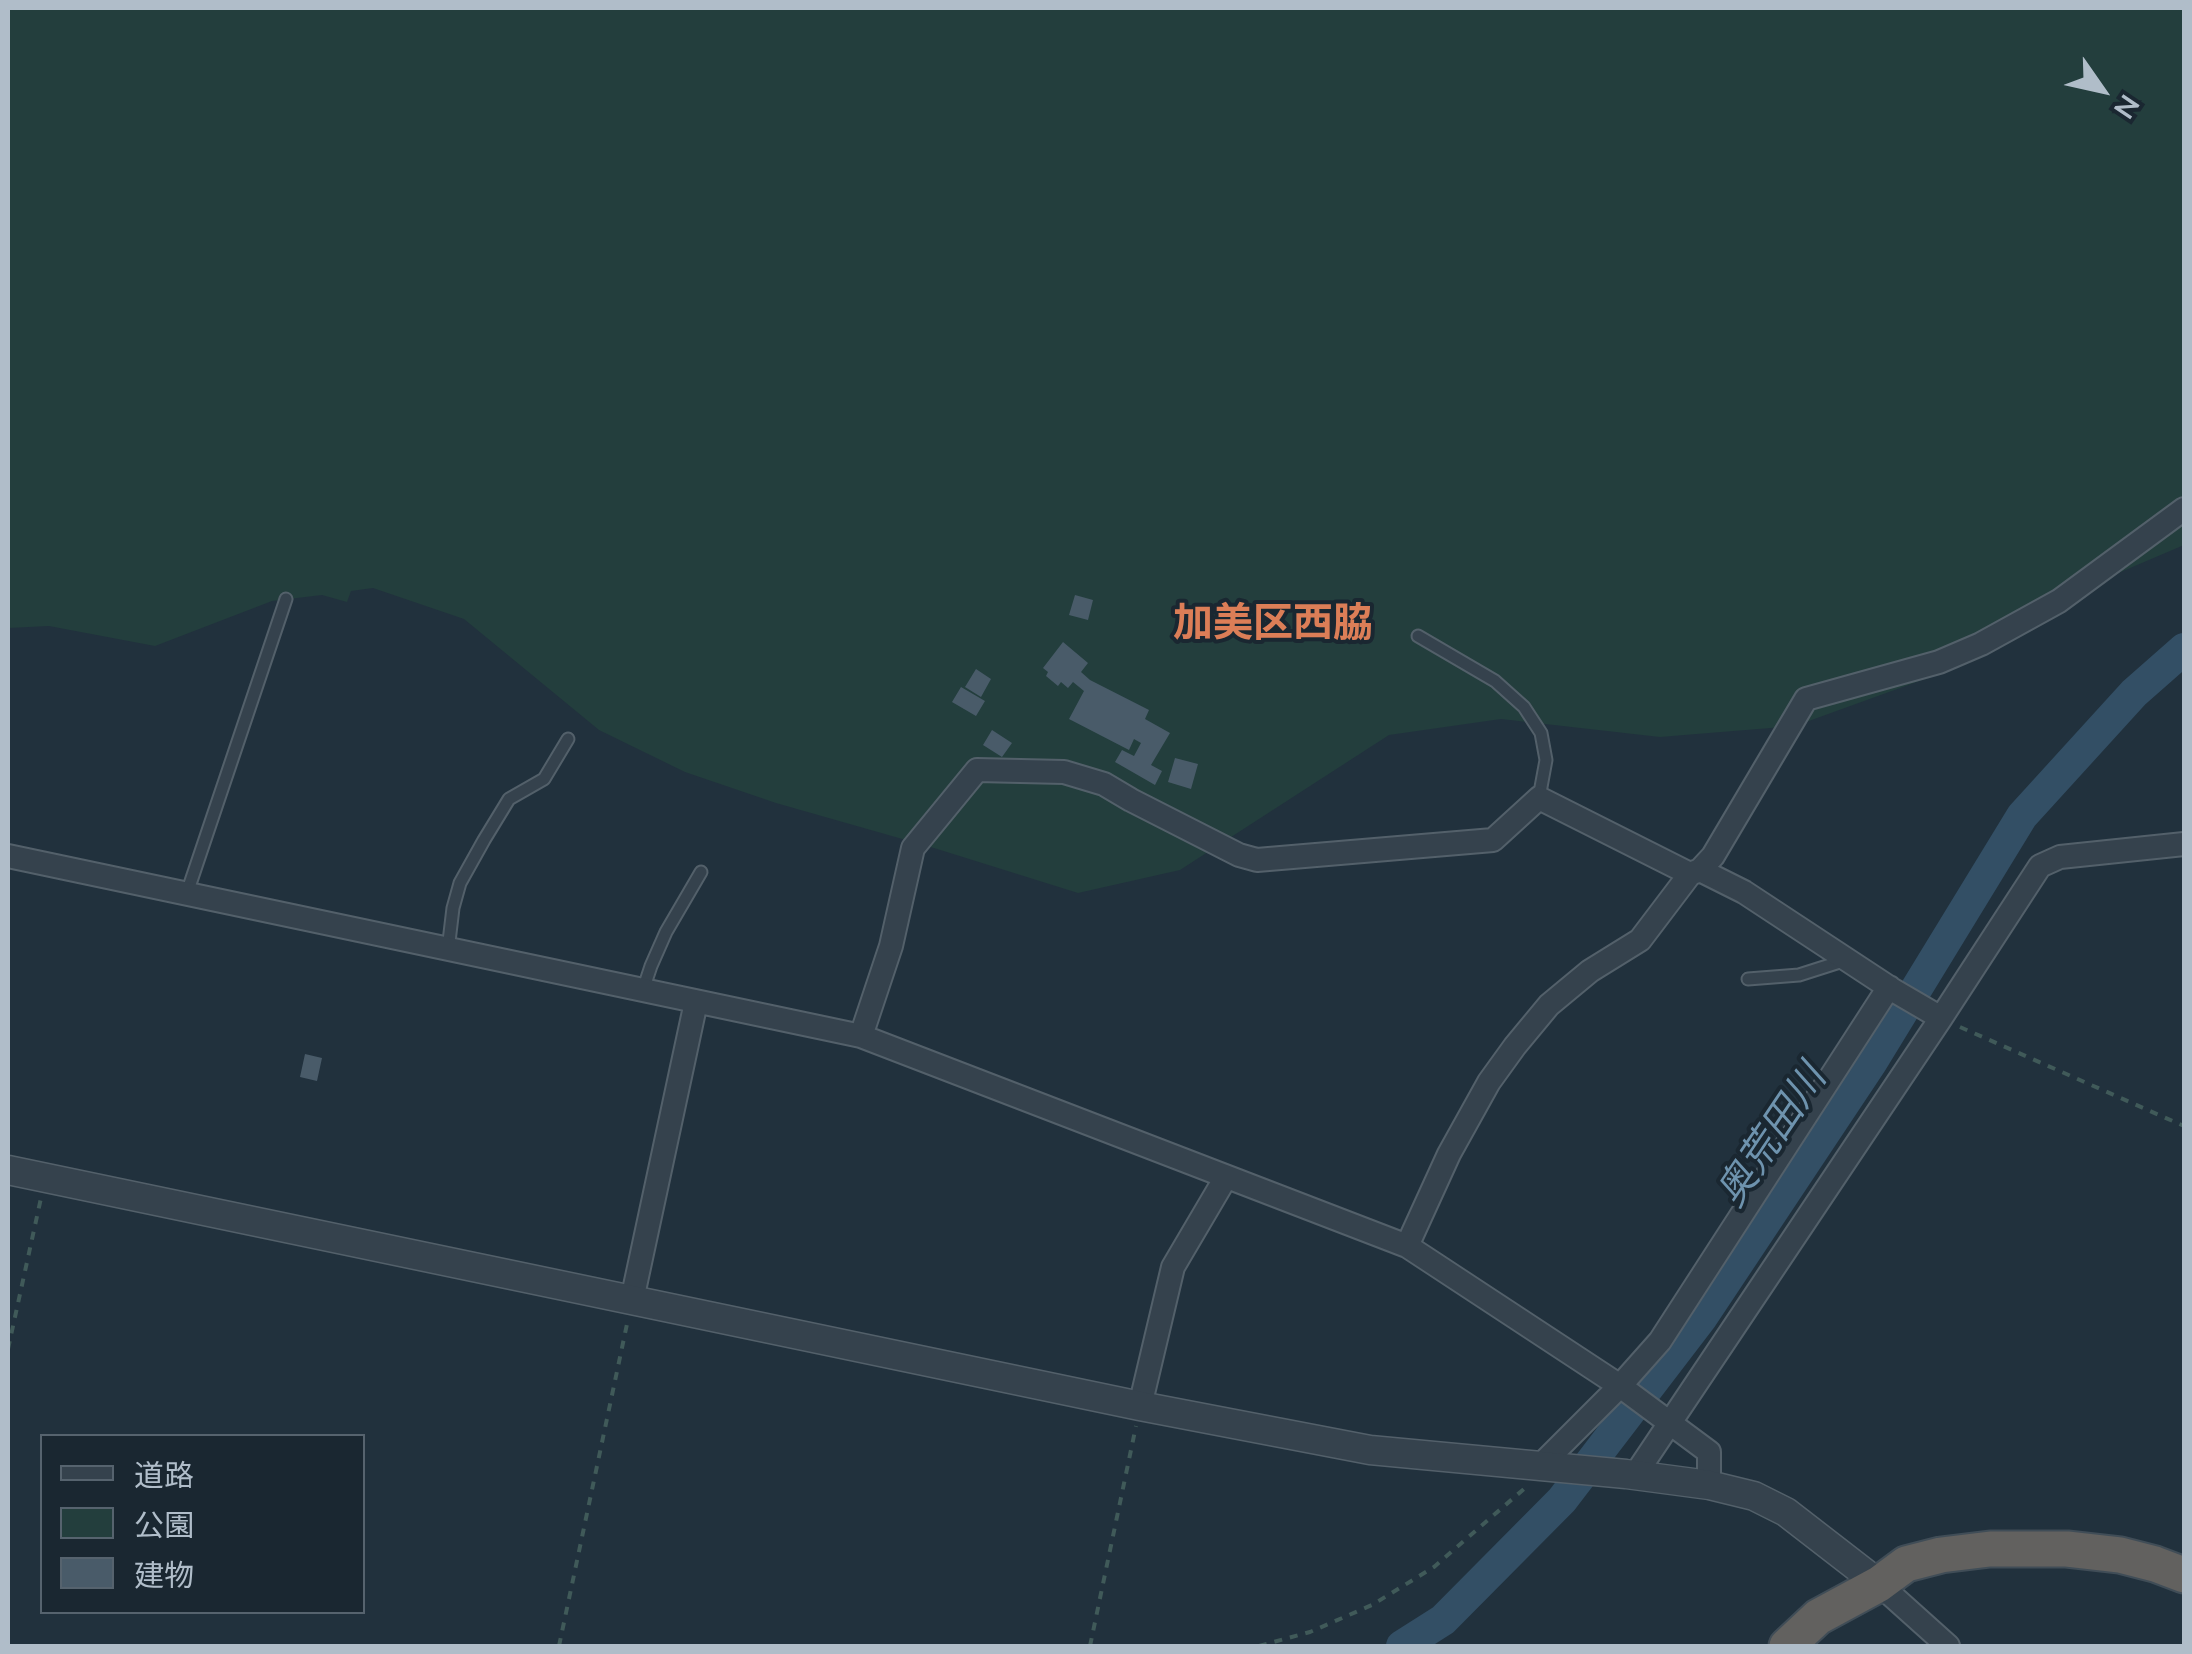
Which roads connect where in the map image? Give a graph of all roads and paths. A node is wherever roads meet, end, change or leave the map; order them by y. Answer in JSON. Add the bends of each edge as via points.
{"nodes":[{"id":1,"x":2184,"y":509,"type":"edge"},
{"id":2,"x":286,"y":599,"type":"dead end"},
{"id":3,"x":1418,"y":636,"type":"dead end"},
{"id":4,"x":568,"y":739,"type":"dead end"},
{"id":5,"x":1538,"y":798,"type":"junction"},
{"id":6,"x":2184,"y":844,"type":"edge"},
{"id":7,"x":9,"y":862,"type":"edge"},
{"id":8,"x":701,"y":872,"type":"dead end"},
{"id":9,"x":1695,"y":872,"type":"junction"},
{"id":10,"x":187,"y":893,"type":"junction"},
{"id":11,"x":448,"y":950,"type":"junction"},
{"id":12,"x":1846,"y":960,"type":"junction"},
{"id":13,"x":1748,"y":979,"type":"dead end"},
{"id":14,"x":1891,"y":989,"type":"junction"},
{"id":15,"x":643,"y":990,"type":"junction"},
{"id":16,"x":696,"y":1002,"type":"junction"},
{"id":17,"x":1937,"y":1017,"type":"junction"},
{"id":18,"x":861,"y":1036,"type":"junction"},
{"id":19,"x":2184,"y":1126,"type":"edge"},
{"id":20,"x":8,"y":1170,"type":"edge"},
{"id":21,"x":1226,"y":1177,"type":"junction"},
{"id":22,"x":45,"y":1178,"type":"junction"},
{"id":23,"x":1407,"y":1246,"type":"junction"},
{"id":24,"x":632,"y":1300,"type":"junction"},
{"id":25,"x":8,"y":1349,"type":"edge"},
{"id":26,"x":1624,"y":1388,"type":"junction"},
{"id":27,"x":1140,"y":1406,"type":"junction"},
{"id":28,"x":1665,"y":1420,"type":"junction"},
{"id":29,"x":1545,"y":1468,"type":"junction"},
{"id":30,"x":1630,"y":1475,"type":"junction"},
{"id":31,"x":1709,"y":1485,"type":"junction"},
{"id":32,"x":2184,"y":1575,"type":"edge"},
{"id":33,"x":1878,"y":1584,"type":"junction"},
{"id":34,"x":558,"y":1646,"type":"edge"},
{"id":35,"x":1090,"y":1646,"type":"edge"},
{"id":36,"x":1259,"y":1646,"type":"edge"},
{"id":37,"x":1787,"y":1646,"type":"edge"},
{"id":38,"x":1948,"y":1646,"type":"edge"}],
"edges":[{"from":1,"to":9,"type":"street","via":[[2058,601],[1981,644],[1806,699],[1713,856]]},
{"from":2,"to":10,"type":"lane"},
{"from":3,"to":5,"type":"lane","via":[[1495,681],[1524,707],[1546,760]]},
{"from":4,"to":11,"type":"lane","via":[[544,779],[510,799],[484,840],[460,883]]},
{"from":5,"to":9,"type":"street"},
{"from":5,"to":18,"type":"street","via":[[1493,840],[1257,860],[1104,784],[1064,772],[977,770],[913,848]]},
{"from":6,"to":17,"type":"street","via":[[2060,857],[2040,866]]},
{"from":7,"to":10,"type":"street"},
{"from":8,"to":15,"type":"lane"},
{"from":9,"to":12,"type":"street","via":[[1744,892]]},
{"from":9,"to":23,"type":"street","via":[[1640,940],[1549,1004],[1516,1046],[1449,1154]]},
{"from":10,"to":11,"type":"street"},
{"from":11,"to":15,"type":"street"},
{"from":12,"to":13,"type":"lane","via":[[1799,976]]},
{"from":12,"to":14,"type":"street"},
{"from":14,"to":17,"type":"street"},
{"from":14,"to":26,"type":"street"},
{"from":15,"to":16,"type":"street"},
{"from":16,"to":18,"type":"street"},
{"from":16,"to":24,"type":"street"},
{"from":17,"to":19,"type":"path"},
{"from":17,"to":28,"type":"street"},
{"from":18,"to":21,"type":"street"},
{"from":20,"to":22,"type":"street"},
{"from":21,"to":23,"type":"street"},
{"from":21,"to":27,"type":"street","via":[[1173,1266]]},
{"from":22,"to":24,"type":"street"},
{"from":22,"to":25,"type":"path"},
{"from":23,"to":26,"type":"street"},
{"from":24,"to":27,"type":"street"},
{"from":24,"to":34,"type":"path"},
{"from":26,"to":28,"type":"street"},
{"from":26,"to":29,"type":"street"},
{"from":27,"to":29,"type":"street","via":[[1370,1450]]},
{"from":27,"to":35,"type":"path"},
{"from":28,"to":30,"type":"street"},
{"from":28,"to":31,"type":"street","via":[[1709,1452]]},
{"from":29,"to":30,"type":"street"},
{"from":29,"to":36,"type":"path","via":[[1434,1567],[1372,1605]]},
{"from":30,"to":31,"type":"street"},
{"from":31,"to":33,"type":"street","via":[[1786,1512]]},
{"from":32,"to":33,"type":"highway","via":[[2120,1555],[1990,1549],[1906,1564]]},
{"from":33,"to":37,"type":"highway","via":[[1818,1617]]},
{"from":33,"to":38,"type":"street"}]}
